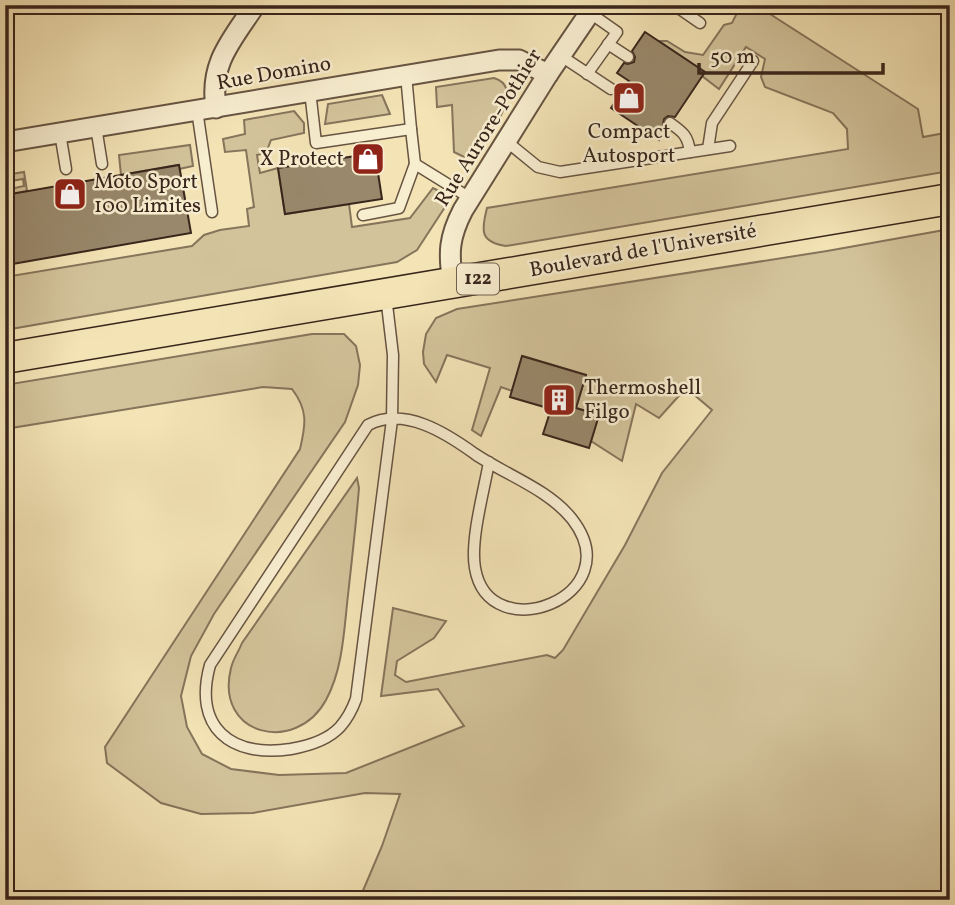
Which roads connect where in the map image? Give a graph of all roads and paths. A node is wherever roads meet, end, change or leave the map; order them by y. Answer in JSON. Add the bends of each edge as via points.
{"nodes":[{"id":1,"x":255,"y":5,"type":"edge"},
{"id":2,"x":674,"y":5,"type":"edge"},
{"id":3,"x":592,"y":9,"type":"edge"},
{"id":4,"x":700,"y":23,"type":"dead end"},
{"id":5,"x":608,"y":44,"type":"junction"},
{"id":6,"x":561,"y":56,"type":"junction"},
{"id":7,"x":628,"y":57,"type":"dead end"},
{"id":8,"x":752,"y":61,"type":"dead end"},
{"id":9,"x":548,"y":74,"type":"junction"},
{"id":10,"x":587,"y":74,"type":"junction"},
{"id":11,"x":406,"y":75,"type":"junction"},
{"id":12,"x":611,"y":89,"type":"dead end"},
{"id":13,"x":310,"y":91,"type":"junction"},
{"id":14,"x":207,"y":109,"type":"junction"},
{"id":15,"x":670,"y":124,"type":"dead end"},
{"id":16,"x":96,"y":127,"type":"junction"},
{"id":17,"x":411,"y":129,"type":"junction"},
{"id":18,"x":61,"y":133,"type":"junction"},
{"id":19,"x":506,"y":141,"type":"junction"},
{"id":20,"x":5,"y":142,"type":"edge"},
{"id":21,"x":730,"y":146,"type":"dead end"},
{"id":22,"x":708,"y":149,"type":"junction"},
{"id":23,"x":690,"y":152,"type":"junction"},
{"id":24,"x":102,"y":164,"type":"dead end"},
{"id":25,"x":415,"y":164,"type":"junction"},
{"id":26,"x":66,"y":169,"type":"dead end"},
{"id":27,"x":470,"y":198,"type":"junction"},
{"id":28,"x":950,"y":199,"type":"edge"},
{"id":29,"x":212,"y":212,"type":"dead end"},
{"id":30,"x":363,"y":215,"type":"dead end"},
{"id":31,"x":453,"y":284,"type":"junction"},
{"id":32,"x":386,"y":295,"type":"junction"},
{"id":33,"x":5,"y":358,"type":"edge"},
{"id":34,"x":392,"y":420,"type":"junction"},
{"id":35,"x":489,"y":462,"type":"junction"}],
"edges":[{"from":1,"to":14,"type":"street","via":[[217,66]]},
{"from":2,"to":4,"type":"lane"},
{"from":3,"to":5,"type":"lane","via":[[617,32]]},
{"from":3,"to":6,"type":"street","name":"Rue Aurore-Pothier"},
{"from":5,"to":7,"type":"lane"},
{"from":5,"to":10,"type":"lane"},
{"from":6,"to":9,"type":"street","name":"Rue Aurore-Pothier"},
{"from":6,"to":10,"type":"lane"},
{"from":8,"to":22,"type":"lane","via":[[712,123]]},
{"from":9,"to":11,"type":"street","name":"Rue Domino","via":[[510,60]]},
{"from":9,"to":19,"type":"street","name":"Rue Aurore-Pothier"},
{"from":10,"to":12,"type":"lane"},
{"from":11,"to":13,"type":"street","name":"Rue Domino"},
{"from":11,"to":17,"type":"lane"},
{"from":13,"to":14,"type":"street","name":"Rue Domino"},
{"from":13,"to":17,"type":"lane","via":[[316,144]]},
{"from":14,"to":16,"type":"street","name":"Rue Domino"},
{"from":14,"to":29,"type":"lane"},
{"from":15,"to":23,"type":"lane","via":[[688,139]]},
{"from":16,"to":18,"type":"street","name":"Rue Domino"},
{"from":16,"to":24,"type":"lane"},
{"from":17,"to":25,"type":"lane"},
{"from":18,"to":20,"type":"street","name":"Rue Domino"},
{"from":18,"to":26,"type":"lane"},
{"from":19,"to":23,"type":"lane","via":[[538,167],[560,172]]},
{"from":19,"to":27,"type":"street","name":"Rue Aurore-Pothier"},
{"from":21,"to":22,"type":"lane"},
{"from":22,"to":23,"type":"lane"},
{"from":25,"to":27,"type":"lane"},
{"from":25,"to":30,"type":"lane","via":[[399,208]]},
{"from":27,"to":31,"type":"street","name":"Rue Aurore-Pothier","via":[[452,233]]},
{"from":28,"to":31,"type":"main road","name":"Boulevard de l'Université","number":"122"},
{"from":31,"to":32,"type":"main road","name":"Boulevard de l'Université","number":"122"},
{"from":32,"to":33,"type":"main road","name":"Boulevard de l'Université","number":"122"},
{"from":32,"to":34,"type":"lane","via":[[393,355]]},
{"from":34,"to":34,"type":"lane","via":[[351,714],[338,729],[301,747],[256,751],[237,746],[208,717],[205,684],[210,665],[368,425],[379,419]]},
{"from":34,"to":35,"type":"lane","via":[[413,421],[446,433]]},
{"from":35,"to":35,"type":"lane","via":[[558,504],[574,521],[583,541],[586,559],[581,578],[571,593],[551,604],[512,608],[495,603],[478,581],[474,547]]}]}
